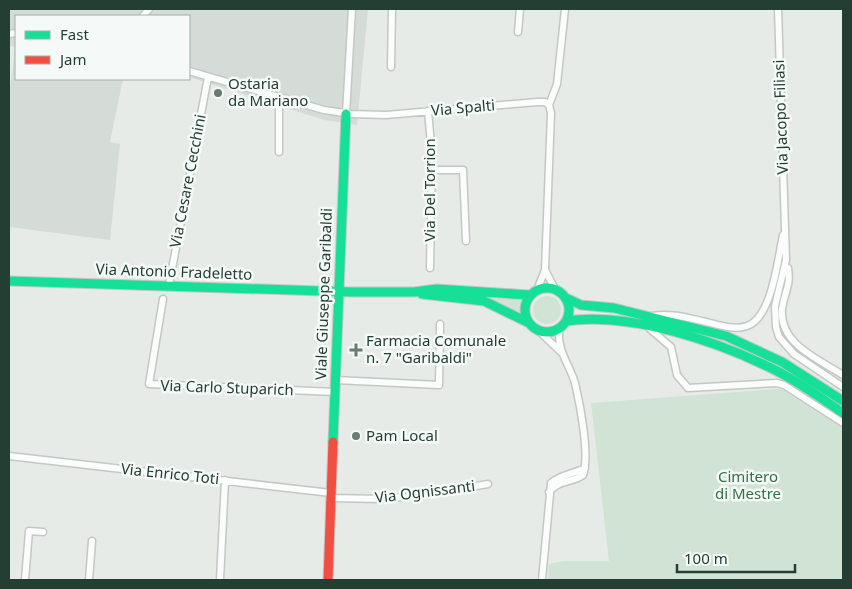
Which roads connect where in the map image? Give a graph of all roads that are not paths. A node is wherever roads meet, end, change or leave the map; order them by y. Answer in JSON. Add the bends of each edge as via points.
{"nodes":[{"id":1,"x":352,"y":9,"type":"edge"},
{"id":2,"x":392,"y":9,"type":"edge"},
{"id":3,"x":520,"y":9,"type":"edge"},
{"id":4,"x":566,"y":9,"type":"edge"},
{"id":5,"x":778,"y":9,"type":"edge"},
{"id":6,"x":518,"y":32,"type":"dead end"},
{"id":7,"x":391,"y":67,"type":"dead end"},
{"id":8,"x":190,"y":71,"type":"edge"},
{"id":9,"x":208,"y":77,"type":"junction"},
{"id":10,"x":279,"y":98,"type":"junction"},
{"id":11,"x":549,"y":106,"type":"junction"},
{"id":12,"x":428,"y":111,"type":"junction"},
{"id":13,"x":346,"y":114,"type":"junction"},
{"id":14,"x":279,"y":152,"type":"dead end"},
{"id":15,"x":432,"y":170,"type":"junction"},
{"id":16,"x":785,"y":224,"type":"junction"},
{"id":17,"x":466,"y":241,"type":"dead end"},
{"id":18,"x":786,"y":260,"type":"junction"},
{"id":19,"x":430,"y":268,"type":"dead end"},
{"id":20,"x":545,"y":270,"type":"junction"},
{"id":21,"x":9,"y":281,"type":"edge"},
{"id":22,"x":169,"y":285,"type":"junction"},
{"id":23,"x":555,"y":289,"type":"junction"},
{"id":24,"x":339,"y":291,"type":"junction"},
{"id":25,"x":414,"y":292,"type":"junction"},
{"id":26,"x":533,"y":293,"type":"junction"},
{"id":27,"x":566,"y":298,"type":"junction"},
{"id":28,"x":163,"y":299,"type":"dead end"},
{"id":29,"x":652,"y":316,"type":"junction"},
{"id":30,"x":527,"y":322,"type":"junction"},
{"id":31,"x":440,"y":324,"type":"dead end"},
{"id":32,"x":563,"y":325,"type":"junction"},
{"id":33,"x":649,"y":328,"type":"junction"},
{"id":34,"x":539,"y":331,"type":"junction"},
{"id":35,"x":562,"y":353,"type":"junction"},
{"id":36,"x":843,"y":375,"type":"edge"},
{"id":37,"x":335,"y":380,"type":"junction"},
{"id":38,"x":843,"y":387,"type":"edge"},
{"id":39,"x":335,"y":392,"type":"junction"},
{"id":40,"x":842,"y":400,"type":"edge"},
{"id":41,"x":840,"y":411,"type":"edge"},
{"id":42,"x":843,"y":423,"type":"edge"},
{"id":43,"x":9,"y":456,"type":"edge"},
{"id":44,"x":225,"y":480,"type":"junction"},
{"id":45,"x":488,"y":484,"type":"dead end"},
{"id":46,"x":331,"y":495,"type":"junction"},
{"id":47,"x":43,"y":532,"type":"dead end"},
{"id":48,"x":92,"y":541,"type":"dead end"},
{"id":49,"x":25,"y":580,"type":"edge"},
{"id":50,"x":89,"y":580,"type":"edge"},
{"id":51,"x":220,"y":580,"type":"edge"},
{"id":52,"x":328,"y":580,"type":"edge"},
{"id":53,"x":542,"y":580,"type":"edge"}],
"edges":[{"from":1,"to":13,"type":"street","name":"Viale Giuseppe Garibaldi"},
{"from":2,"to":7,"type":"street"},
{"from":3,"to":6,"type":"street"},
{"from":4,"to":11,"type":"street","via":[[557,84]]},
{"from":5,"to":16,"type":"street","name":"Via Jacopo Filiasi"},
{"from":8,"to":9,"type":"street","name":"Via Spalti"},
{"from":9,"to":10,"type":"street","name":"Via Spalti"},
{"from":9,"to":22,"type":"street","name":"Via Cesare Cecchini"},
{"from":10,"to":13,"type":"street","name":"Via Spalti"},
{"from":10,"to":14,"type":"street"},
{"from":11,"to":12,"type":"street","name":"Via Spalti","via":[[545,102],[537,102]]},
{"from":11,"to":20,"type":"street"},
{"from":12,"to":13,"type":"street","name":"Via Spalti"},
{"from":12,"to":15,"type":"street","name":"Via Del Torrion"},
{"from":13,"to":24,"type":"main road","name":"Viale Giuseppe Garibaldi"},
{"from":15,"to":17,"type":"street","via":[[463,170]]},
{"from":15,"to":19,"type":"street","name":"Via Del Torrion"},
{"from":16,"to":18,"type":"street"},
{"from":16,"to":29,"type":"street","via":[[774,281],[763,310],[754,322],[748,326],[732,327],[675,315]]},
{"from":18,"to":36,"type":"street","via":[[788,290],[782,311],[785,330],[797,346]]},
{"from":18,"to":38,"type":"street","via":[[774,306],[779,337],[794,354]]},
{"from":20,"to":23,"type":"street"},
{"from":20,"to":26,"type":"street"},
{"from":21,"to":22,"type":"main road","name":"Via Antonio Fradeletto"},
{"from":22,"to":24,"type":"main road","name":"Via Antonio Fradeletto"},
{"from":23,"to":26,"type":"main road","via":[[543,288]]},
{"from":23,"to":27,"type":"main road"},
{"from":24,"to":25,"type":"main road","name":"Via Antonio Fradeletto"},
{"from":24,"to":37,"type":"main road","name":"Viale Giuseppe Garibaldi"},
{"from":25,"to":26,"type":"main road","via":[[438,289]]},
{"from":25,"to":30,"type":"main road","via":[[484,301]]},
{"from":26,"to":30,"type":"main road","via":[[524,308]]},
{"from":27,"to":29,"type":"main road","via":[[582,305]]},
{"from":27,"to":32,"type":"main road","via":[[569,310]]},
{"from":28,"to":39,"type":"street","name":"Via Carlo Stuparich","via":[[150,384]]},
{"from":29,"to":40,"type":"main road","via":[[752,346]]},
{"from":30,"to":34,"type":"main road"},
{"from":31,"to":37,"type":"street","via":[[439,385]]},
{"from":32,"to":33,"type":"main road","via":[[586,317]]},
{"from":32,"to":34,"type":"main road","via":[[553,332]]},
{"from":32,"to":35,"type":"street","via":[[558,338]]},
{"from":33,"to":41,"type":"main road","via":[[749,358],[777,371]]},
{"from":33,"to":42,"type":"street","via":[[671,346],[677,375],[688,388],[776,384]]},
{"from":34,"to":35,"type":"street"},
{"from":35,"to":53,"type":"street","via":[[575,384],[586,452],[585,468],[558,477],[551,483]]},
{"from":37,"to":39,"type":"main road","name":"Viale Giuseppe Garibaldi"},
{"from":39,"to":46,"type":"main road","name":"Viale Giuseppe Garibaldi"},
{"from":43,"to":44,"type":"street","name":"Via Enrico Toti"},
{"from":44,"to":46,"type":"street","name":"Via Enrico Toti"},
{"from":44,"to":51,"type":"street"},
{"from":45,"to":46,"type":"street","name":"Via Ognissanti","via":[[380,499]]},
{"from":46,"to":52,"type":"main road","name":"Viale Giuseppe Garibaldi"},
{"from":47,"to":49,"type":"street","via":[[28,531]]},
{"from":48,"to":50,"type":"street"}]}
